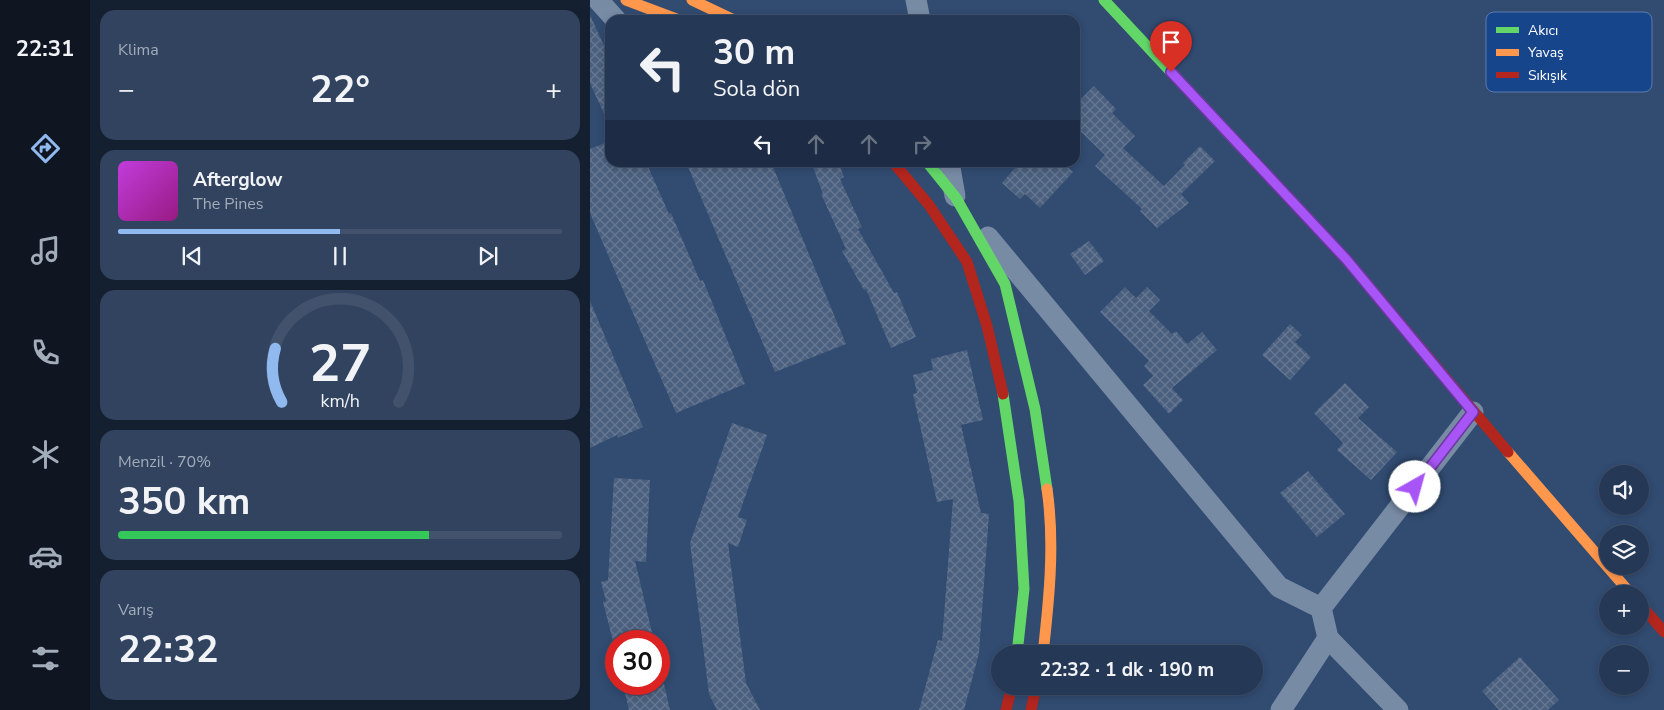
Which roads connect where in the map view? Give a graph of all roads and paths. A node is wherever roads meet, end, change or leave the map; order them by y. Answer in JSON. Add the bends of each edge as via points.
{"nodes":[{"id":1,"x":598,"y":0,"type":"edge"},
{"id":2,"x":626,"y":0,"type":"edge"},
{"id":3,"x":692,"y":0,"type":"edge"},
{"id":4,"x":916,"y":0,"type":"edge"},
{"id":5,"x":1104,"y":0,"type":"edge"},
{"id":6,"x":612,"y":15,"type":"edge"},
{"id":7,"x":666,"y":15,"type":"edge"},
{"id":8,"x":724,"y":15,"type":"edge"},
{"id":9,"x":919,"y":15,"type":"edge"},
{"id":10,"x":897,"y":167,"type":"edge"},
{"id":11,"x":931,"y":167,"type":"edge"},
{"id":12,"x":950,"y":167,"type":"edge"},
{"id":13,"x":956,"y":198,"type":"junction"},
{"id":14,"x":1473,"y":412,"type":"junction"},
{"id":15,"x":1623,"y":585,"type":"edge"},
{"id":16,"x":1322,"y":608,"type":"junction"},
{"id":17,"x":1649,"y":614,"type":"edge"},
{"id":18,"x":1664,"y":632,"type":"edge"},
{"id":19,"x":1328,"y":638,"type":"junction"},
{"id":20,"x":1018,"y":645,"type":"edge"},
{"id":21,"x":1044,"y":645,"type":"edge"},
{"id":22,"x":1010,"y":695,"type":"edge"},
{"id":23,"x":1034,"y":695,"type":"edge"},
{"id":24,"x":1006,"y":710,"type":"edge"},
{"id":25,"x":1031,"y":710,"type":"edge"},
{"id":26,"x":1281,"y":710,"type":"edge"},
{"id":27,"x":1398,"y":710,"type":"edge"}],
"edges":[{"from":1,"to":6,"type":"street"},
{"from":2,"to":7,"type":"street"},
{"from":3,"to":8,"type":"street"},
{"from":4,"to":9,"type":"street"},
{"from":5,"to":14,"type":"street","via":[[1346,259]]},
{"from":10,"to":20,"type":"street","via":[[929,205],[967,262],[987,326],[1005,402],[1019,501],[1024,589]]},
{"from":11,"to":13,"type":"street"},
{"from":12,"to":13,"type":"street"},
{"from":13,"to":16,"type":"street","via":[[1279,587]]},
{"from":13,"to":21,"type":"street","via":[[1005,284],[1035,409],[1050,509],[1050,586]]},
{"from":14,"to":15,"type":"street"},
{"from":14,"to":16,"type":"street"},
{"from":16,"to":19,"type":"street"},
{"from":17,"to":18,"type":"street"},
{"from":19,"to":26,"type":"street"},
{"from":19,"to":27,"type":"street"},
{"from":22,"to":24,"type":"street"},
{"from":23,"to":25,"type":"street"}]}
